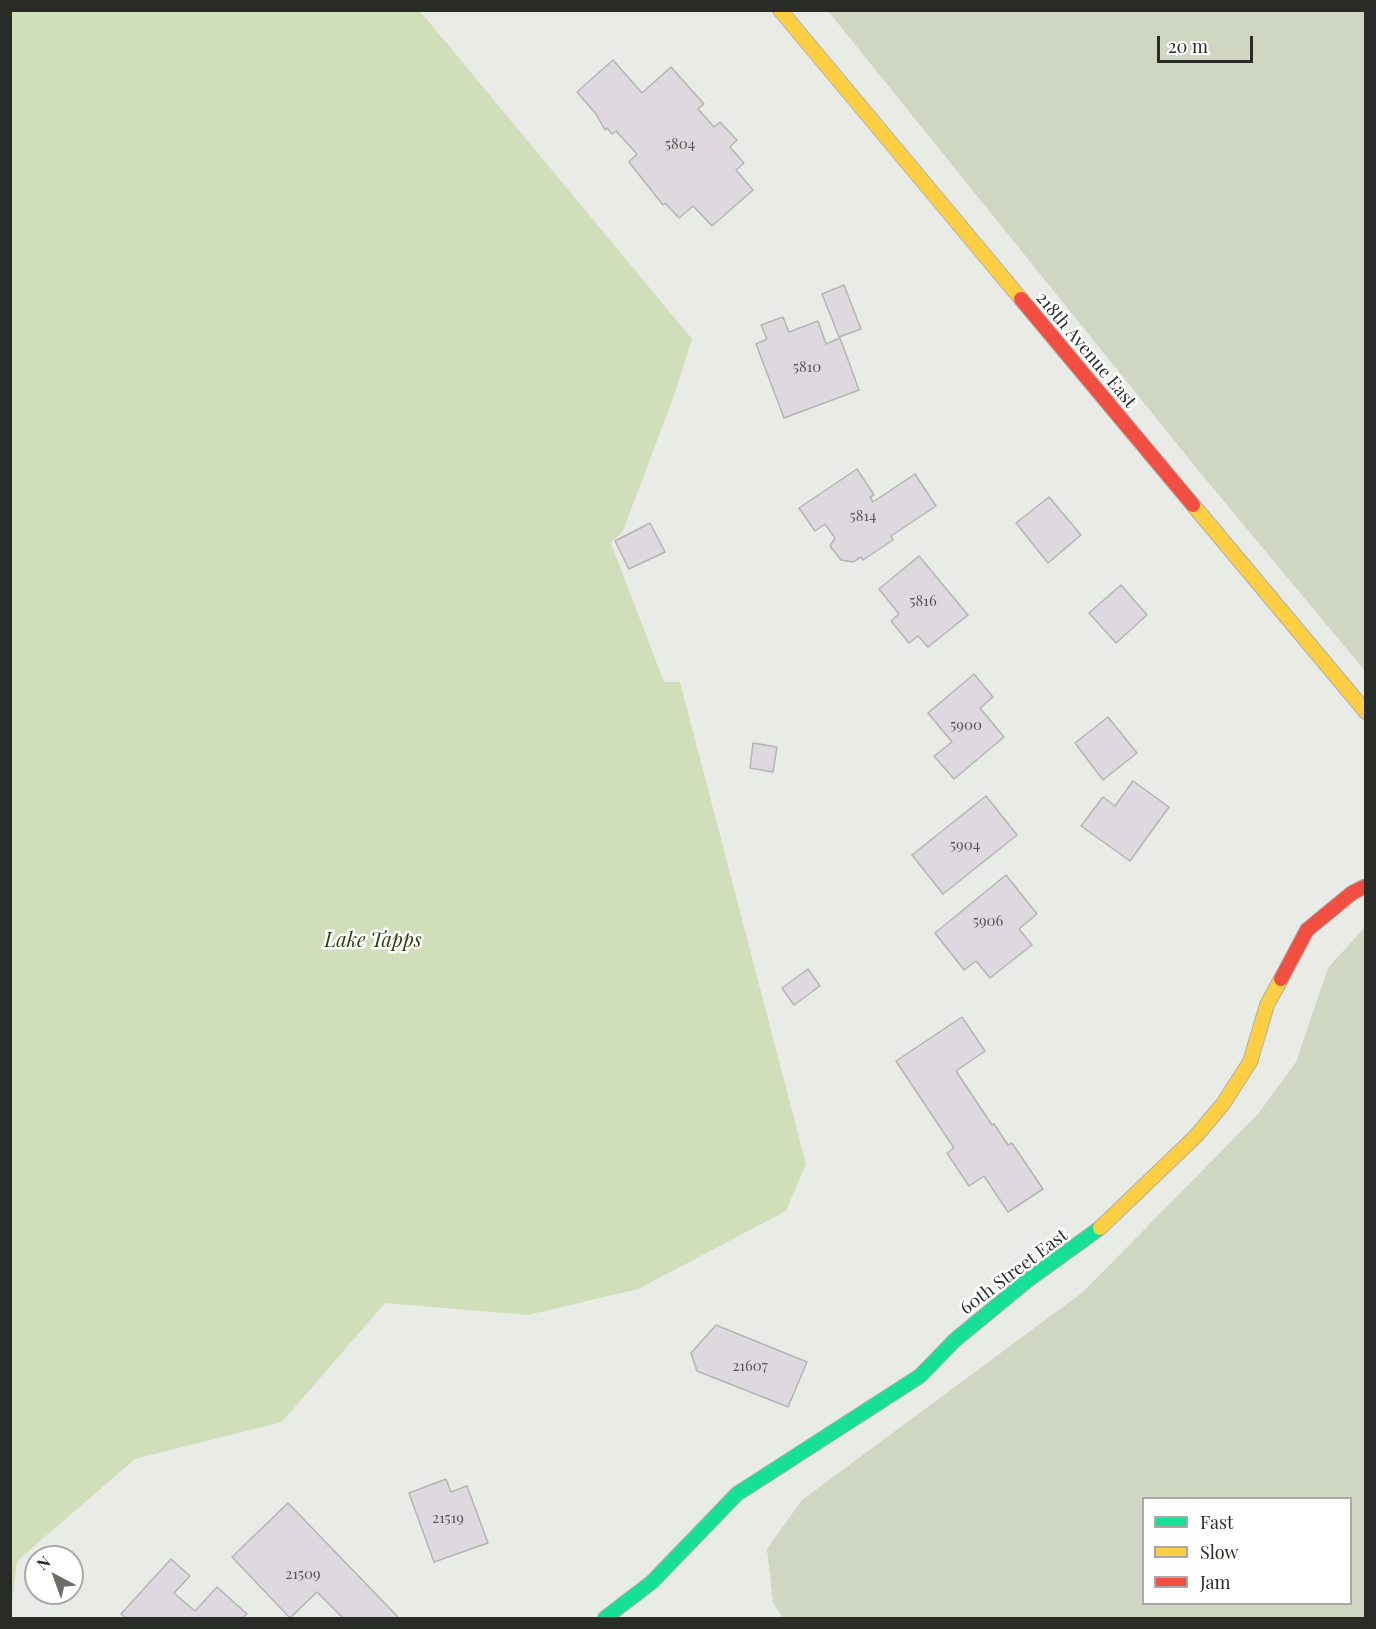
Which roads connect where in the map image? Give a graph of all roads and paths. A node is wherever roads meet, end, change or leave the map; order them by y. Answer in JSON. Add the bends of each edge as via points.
{"nodes":[{"id":1,"x":780,"y":10,"type":"edge"},
{"id":2,"x":1365,"y":712,"type":"edge"},
{"id":3,"x":1365,"y":886,"type":"edge"},
{"id":4,"x":605,"y":1618,"type":"edge"}],
"edges":[{"from":1,"to":2,"type":"street","name":"218th Avenue East"},
{"from":3,"to":4,"type":"street","name":"60th Street East","via":[[1307,930],[1267,1005],[1250,1062],[1203,1128],[1149,1183],[1103,1226],[955,1340],[921,1376],[736,1494],[652,1582]]}]}
